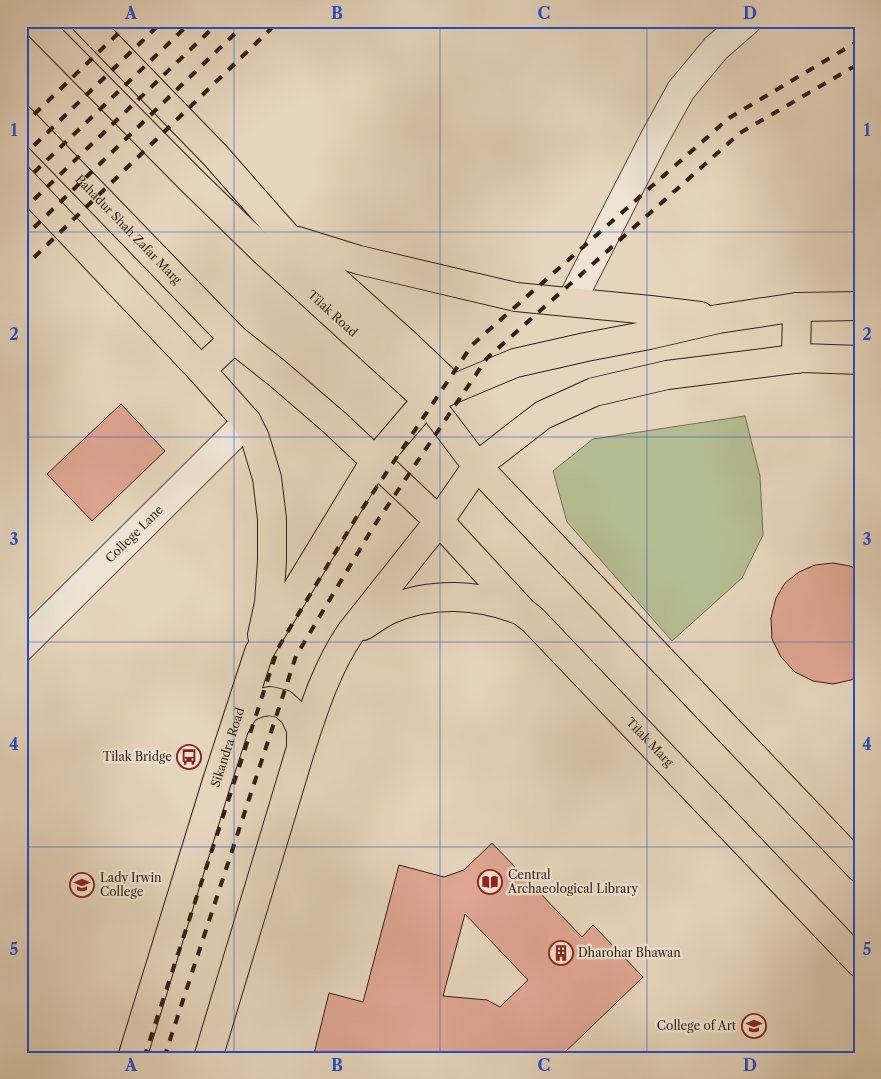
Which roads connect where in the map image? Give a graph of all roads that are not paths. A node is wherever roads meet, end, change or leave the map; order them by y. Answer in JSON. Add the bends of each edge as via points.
{"nodes":[{"id":1,"x":34,"y":21,"type":"edge"},
{"id":2,"x":85,"y":21,"type":"edge"},
{"id":3,"x":747,"y":21,"type":"edge"},
{"id":4,"x":21,"y":120,"type":"edge"},
{"id":5,"x":21,"y":180,"type":"edge"},
{"id":6,"x":288,"y":238,"type":"junction"},
{"id":7,"x":571,"y":302,"type":"junction"},
{"id":8,"x":797,"y":306,"type":"junction"},
{"id":9,"x":860,"y":306,"type":"edge"},
{"id":10,"x":718,"y":319,"type":"junction"},
{"id":11,"x":234,"y":338,"type":"junction"},
{"id":12,"x":796,"y":359,"type":"junction"},
{"id":13,"x":860,"y":360,"type":"edge"},
{"id":14,"x":201,"y":370,"type":"junction"},
{"id":15,"x":452,"y":389,"type":"junction"},
{"id":16,"x":427,"y":400,"type":"junction"},
{"id":17,"x":247,"y":422,"type":"junction"},
{"id":18,"x":375,"y":461,"type":"junction"},
{"id":19,"x":478,"y":466,"type":"junction"},
{"id":20,"x":439,"y":521,"type":"junction"},
{"id":21,"x":523,"y":612,"type":"junction"},
{"id":22,"x":352,"y":632,"type":"junction"},
{"id":23,"x":21,"y":647,"type":"edge"},
{"id":24,"x":259,"y":652,"type":"junction"},
{"id":25,"x":236,"y":724,"type":"junction"},
{"id":26,"x":300,"y":748,"type":"junction"},
{"id":27,"x":860,"y":868,"type":"edge"},
{"id":28,"x":860,"y":964,"type":"edge"},
{"id":29,"x":132,"y":1058,"type":"edge"},
{"id":30,"x":208,"y":1058,"type":"edge"}],
"edges":[{"from":1,"to":16,"type":"main road","name":"Tilak Road","via":[[238,226]]},
{"from":2,"to":6,"type":"main road","via":[[214,155]]},
{"from":3,"to":7,"type":"street","via":[[716,48],[681,90]]},
{"from":4,"to":11,"type":"main road","name":"Bahadur Shah Zafar Marg"},
{"from":5,"to":14,"type":"main road"},
{"from":6,"to":7,"type":"main road","via":[[359,260],[484,290],[516,297]]},
{"from":6,"to":15,"type":"main road"},
{"from":7,"to":10,"type":"main road"},
{"from":8,"to":9,"type":"main road"},
{"from":8,"to":10,"type":"main road"},
{"from":8,"to":12,"type":"main road"},
{"from":10,"to":15,"type":"main road","via":[[515,363]]},
{"from":11,"to":14,"type":"main road"},
{"from":11,"to":18,"type":"main road"},
{"from":12,"to":13,"type":"main road"},
{"from":12,"to":19,"type":"main road","via":[[667,375],[594,392],[543,416]]},
{"from":14,"to":17,"type":"main road"},
{"from":15,"to":16,"type":"main road"},
{"from":16,"to":18,"type":"main road","name":"Sikandra Road"},
{"from":16,"to":19,"type":"main road","name":"Tilak Road"},
{"from":17,"to":23,"type":"street","name":"College Lane"},
{"from":17,"to":24,"type":"main road","via":[[267,478],[272,519],[268,603]]},
{"from":18,"to":20,"type":"main road","name":"Tilak Marg"},
{"from":18,"to":24,"type":"main road","name":"Sikandra Road"},
{"from":19,"to":20,"type":"main road"},
{"from":19,"to":27,"type":"main road"},
{"from":20,"to":21,"type":"main road","name":"Tilak Marg"},
{"from":20,"to":22,"type":"main road"},
{"from":21,"to":22,"type":"main road","via":[[490,600],[439,597],[389,610]]},
{"from":21,"to":28,"type":"main road","name":"Tilak Marg"},
{"from":22,"to":26,"type":"main road","via":[[316,702]]},
{"from":24,"to":25,"type":"main road","name":"Sikandra Road"},
{"from":25,"to":26,"type":"main road","via":[[244,709],[258,703],[283,704],[294,714],[301,729]]},
{"from":25,"to":29,"type":"main road","name":"Sikandra Road"},
{"from":26,"to":30,"type":"main road"}]}
